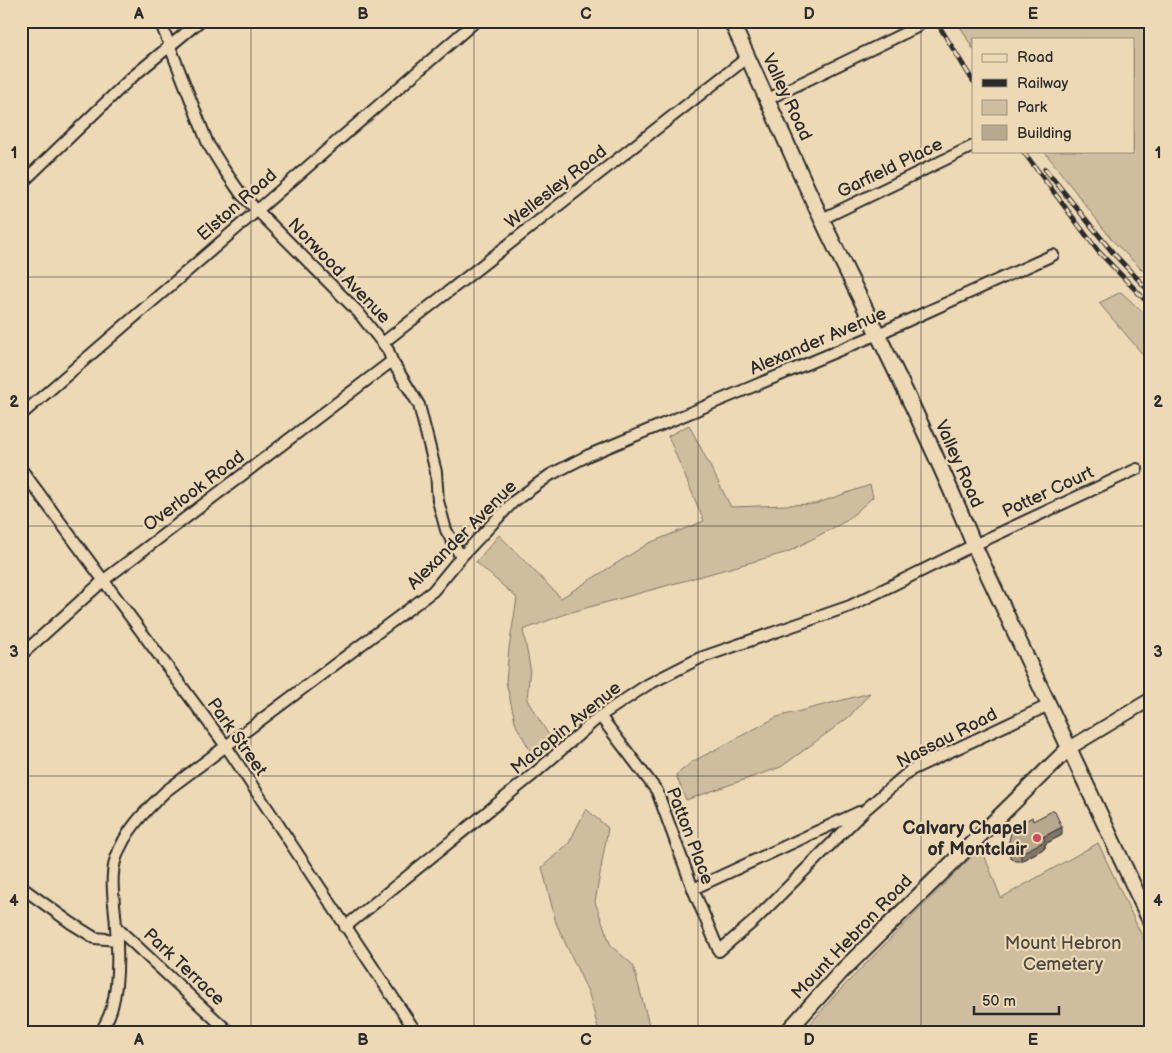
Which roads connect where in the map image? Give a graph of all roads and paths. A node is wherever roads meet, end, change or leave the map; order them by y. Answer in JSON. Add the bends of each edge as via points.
{"nodes":[{"id":1,"x":160,"y":21,"type":"edge"},
{"id":2,"x":200,"y":21,"type":"edge"},
{"id":3,"x":476,"y":21,"type":"edge"},
{"id":4,"x":731,"y":21,"type":"edge"},
{"id":5,"x":917,"y":27,"type":"dead end"},
{"id":6,"x":170,"y":44,"type":"junction"},
{"id":7,"x":748,"y":57,"type":"junction"},
{"id":8,"x":768,"y":99,"type":"junction"},
{"id":9,"x":972,"y":146,"type":"edge"},
{"id":10,"x":21,"y":184,"type":"edge"},
{"id":11,"x":257,"y":209,"type":"junction"},
{"id":12,"x":822,"y":219,"type":"junction"},
{"id":13,"x":1053,"y":255,"type":"dead end"},
{"id":14,"x":878,"y":334,"type":"junction"},
{"id":15,"x":384,"y":342,"type":"junction"},
{"id":16,"x":392,"y":361,"type":"junction"},
{"id":17,"x":21,"y":415,"type":"edge"},
{"id":18,"x":21,"y":468,"type":"edge"},
{"id":19,"x":1137,"y":469,"type":"dead end"},
{"id":20,"x":974,"y":545,"type":"junction"},
{"id":21,"x":461,"y":557,"type":"junction"},
{"id":22,"x":104,"y":580,"type":"junction"},
{"id":23,"x":21,"y":655,"type":"edge"},
{"id":24,"x":1151,"y":699,"type":"edge"},
{"id":25,"x":1049,"y":705,"type":"junction"},
{"id":26,"x":600,"y":716,"type":"junction"},
{"id":27,"x":226,"y":746,"type":"junction"},
{"id":28,"x":1068,"y":748,"type":"junction"},
{"id":29,"x":866,"y":808,"type":"junction"},
{"id":30,"x":21,"y":887,"type":"edge"},
{"id":31,"x":693,"y":889,"type":"junction"},
{"id":32,"x":1151,"y":923,"type":"edge"},
{"id":33,"x":116,"y":927,"type":"junction"},
{"id":34,"x":345,"y":927,"type":"junction"},
{"id":35,"x":117,"y":940,"type":"junction"},
{"id":36,"x":719,"y":951,"type":"joint"},
{"id":37,"x":101,"y":1032,"type":"edge"},
{"id":38,"x":230,"y":1032,"type":"edge"},
{"id":39,"x":416,"y":1032,"type":"edge"},
{"id":40,"x":787,"y":1032,"type":"edge"}],
"edges":[{"from":1,"to":6,"type":"street","name":"Norwood Avenue"},
{"from":2,"to":6,"type":"street"},
{"from":3,"to":11,"type":"street","name":"Elston Road"},
{"from":4,"to":7,"type":"main road","name":"Valley Road"},
{"from":5,"to":8,"type":"street"},
{"from":6,"to":10,"type":"street"},
{"from":6,"to":11,"type":"street","name":"Norwood Avenue","via":[[208,144],[241,194]]},
{"from":7,"to":8,"type":"main road","name":"Valley Road"},
{"from":7,"to":15,"type":"street","name":"Wellesley Road"},
{"from":8,"to":12,"type":"main road","name":"Valley Road"},
{"from":9,"to":12,"type":"street","name":"Garfield Place"},
{"from":11,"to":15,"type":"street","name":"Norwood Avenue"},
{"from":11,"to":17,"type":"street","name":"Elston Road"},
{"from":12,"to":14,"type":"main road","name":"Valley Road"},
{"from":13,"to":14,"type":"street","name":"Alexander Avenue"},
{"from":14,"to":20,"type":"main road","name":"Valley Road"},
{"from":14,"to":21,"type":"street","name":"Alexander Avenue","via":[[589,455],[550,475],[513,502]]},
{"from":15,"to":16,"type":"street","name":"Norwood Avenue"},
{"from":16,"to":21,"type":"street","name":"Norwood Avenue","via":[[419,405],[436,472],[440,511]]},
{"from":16,"to":22,"type":"street","name":"Overlook Road"},
{"from":18,"to":22,"type":"street","name":"Park Street"},
{"from":19,"to":20,"type":"street","name":"Potter Court"},
{"from":20,"to":25,"type":"main road","name":"Valley Road"},
{"from":20,"to":26,"type":"street","name":"Macopin Avenue","via":[[850,606],[700,658],[648,685]]},
{"from":21,"to":27,"type":"street","name":"Alexander Avenue","via":[[433,591]]},
{"from":22,"to":23,"type":"street","name":"Overlook Road"},
{"from":22,"to":27,"type":"street","name":"Park Street"},
{"from":24,"to":28,"type":"street","name":"Mount Hebron Road"},
{"from":25,"to":28,"type":"main road","name":"Valley Road"},
{"from":25,"to":29,"type":"street","name":"Nassau Road","via":[[911,770]]},
{"from":26,"to":31,"type":"street","name":"Patton Place","via":[[657,791]]},
{"from":26,"to":34,"type":"street","name":"Macopin Avenue"},
{"from":27,"to":33,"type":"street","name":"Alexander Avenue","via":[[166,791],[125,836],[115,860],[113,876]]},
{"from":27,"to":34,"type":"street","name":"Park Street"},
{"from":28,"to":32,"type":"main road","name":"Valley Road"},
{"from":28,"to":40,"type":"main road","name":"Mount Hebron Road","via":[[841,972]]},
{"from":29,"to":31,"type":"street","name":"Nassau Road"},
{"from":29,"to":36,"type":"street","name":"Nassau Road","via":[[754,921]]},
{"from":30,"to":35,"type":"street","via":[[95,938]]},
{"from":31,"to":36,"type":"street","name":"Patton Place"},
{"from":33,"to":35,"type":"street","name":"Alexander Avenue"},
{"from":33,"to":38,"type":"street","name":"Park Terrace"},
{"from":34,"to":39,"type":"street","name":"Park Street"},
{"from":35,"to":37,"type":"street","name":"Alexander Avenue","via":[[117,982],[112,1008]]}]}
